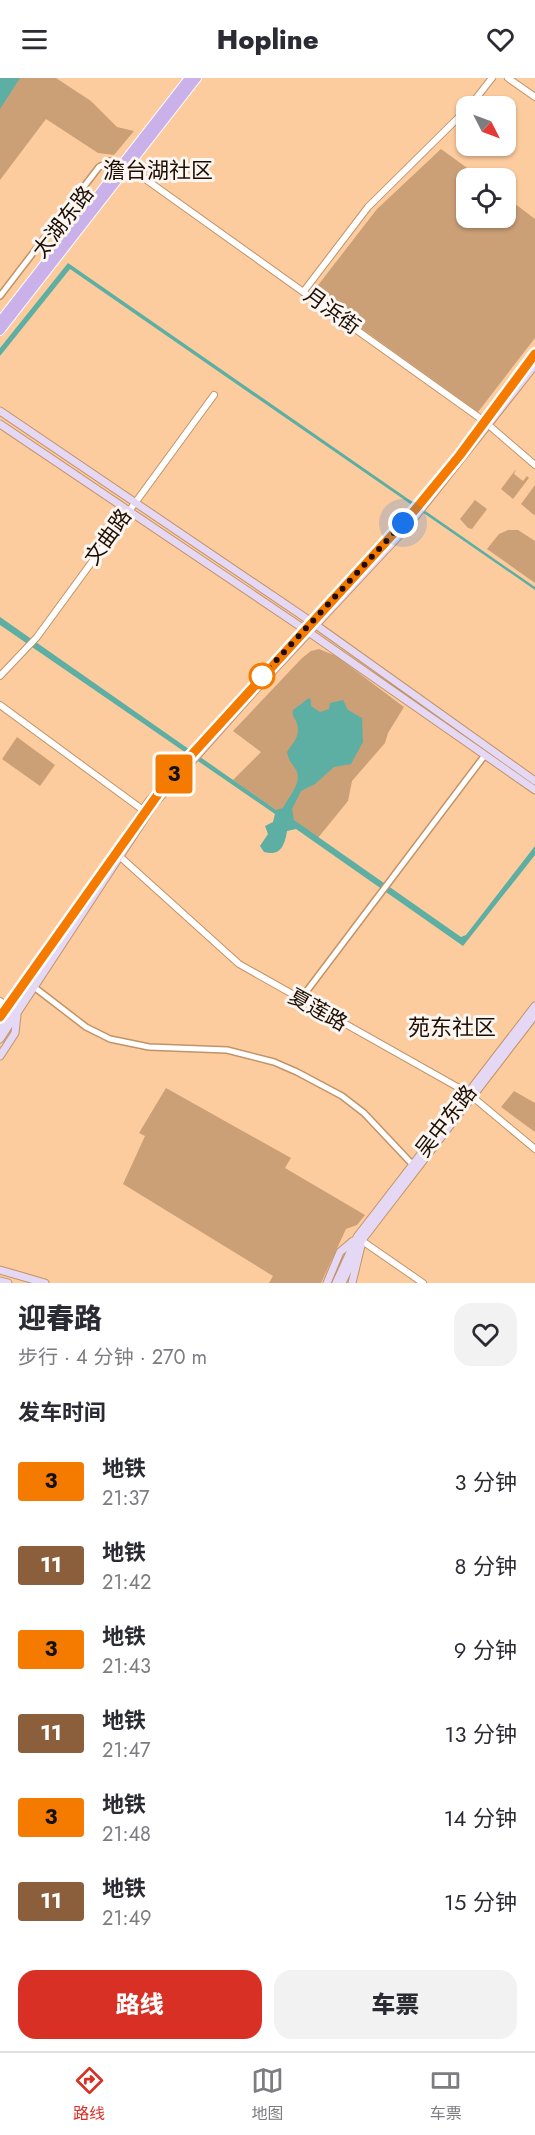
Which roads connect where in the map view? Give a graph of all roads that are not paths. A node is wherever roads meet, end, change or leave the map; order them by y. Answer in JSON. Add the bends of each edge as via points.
{"nodes":[{"id":1,"x":189,"y":78,"type":"edge"},
{"id":2,"x":197,"y":78,"type":"edge"},
{"id":3,"x":492,"y":78,"type":"edge"},
{"id":4,"x":508,"y":78,"type":"edge"},
{"id":5,"x":478,"y":96,"type":"edge"},
{"id":6,"x":535,"y":97,"type":"edge"},
{"id":7,"x":456,"y":120,"type":"edge"},
{"id":8,"x":126,"y":165,"type":"junction"},
{"id":9,"x":304,"y":291,"type":"junction"},
{"id":10,"x":0,"y":296,"type":"edge"},
{"id":11,"x":0,"y":321,"type":"edge"},
{"id":12,"x":0,"y":331,"type":"edge"},
{"id":13,"x":535,"y":356,"type":"edge"},
{"id":14,"x":535,"y":365,"type":"edge"},
{"id":15,"x":214,"y":395,"type":"dead end"},
{"id":16,"x":0,"y":411,"type":"edge"},
{"id":17,"x":486,"y":423,"type":"junction"},
{"id":18,"x":0,"y":424,"type":"edge"},
{"id":19,"x":535,"y":465,"type":"edge"},
{"id":20,"x":134,"y":501,"type":"junction"},
{"id":21,"x":128,"y":509,"type":"junction"},
{"id":22,"x":314,"y":624,"type":"junction"},
{"id":23,"x":307,"y":631,"type":"junction"},
{"id":24,"x":0,"y":676,"type":"edge"},
{"id":25,"x":0,"y":705,"type":"edge"},
{"id":26,"x":485,"y":755,"type":"junction"},
{"id":27,"x":535,"y":781,"type":"edge"},
{"id":28,"x":535,"y":790,"type":"edge"},
{"id":29,"x":145,"y":811,"type":"junction"},
{"id":30,"x":117,"y":854,"type":"junction"},
{"id":31,"x":34,"y":987,"type":"junction"},
{"id":32,"x":300,"y":1000,"type":"junction"},
{"id":33,"x":0,"y":1001,"type":"edge"},
{"id":34,"x":535,"y":1006,"type":"edge"},
{"id":35,"x":15,"y":1011,"type":"junction"},
{"id":36,"x":535,"y":1015,"type":"edge"},
{"id":37,"x":0,"y":1017,"type":"edge"},
{"id":38,"x":0,"y":1029,"type":"edge"},
{"id":39,"x":0,"y":1039,"type":"edge"},
{"id":40,"x":0,"y":1056,"type":"edge"},
{"id":41,"x":470,"y":1095,"type":"junction"},
{"id":42,"x":535,"y":1149,"type":"edge"},
{"id":43,"x":413,"y":1165,"type":"junction"},
{"id":44,"x":360,"y":1239,"type":"junction"},
{"id":45,"x":0,"y":1270,"type":"edge"},
{"id":46,"x":0,"y":1281,"type":"edge"},
{"id":47,"x":8,"y":1283,"type":"edge"},
{"id":48,"x":45,"y":1283,"type":"edge"},
{"id":49,"x":327,"y":1283,"type":"edge"},
{"id":50,"x":336,"y":1283,"type":"edge"},
{"id":51,"x":342,"y":1283,"type":"edge"},
{"id":52,"x":352,"y":1283,"type":"edge"},
{"id":53,"x":423,"y":1283,"type":"edge"}],
"edges":[{"from":1,"to":8,"type":"main road","name":"太湖东路"},
{"from":2,"to":8,"type":"main road","name":"太湖东路"},
{"from":3,"to":5,"type":"street"},
{"from":4,"to":6,"type":"street"},
{"from":7,"to":9,"type":"street","via":[[368,207]]},
{"from":8,"to":9,"type":"street","name":"月浜街"},
{"from":8,"to":10,"type":"street","via":[[110,161],[99,167]]},
{"from":8,"to":11,"type":"main road","name":"太湖东路"},
{"from":8,"to":12,"type":"main road","name":"太湖东路"},
{"from":9,"to":17,"type":"street","name":"月浜街"},
{"from":13,"to":17,"type":"main road"},
{"from":14,"to":17,"type":"main road"},
{"from":15,"to":20,"type":"street","name":"文曲路"},
{"from":16,"to":20,"type":"main road"},
{"from":17,"to":19,"type":"street","name":"月浜街"},
{"from":17,"to":22,"type":"main road","via":[[420,508]]},
{"from":18,"to":21,"type":"main road"},
{"from":20,"to":21,"type":"street","name":"文曲路"},
{"from":20,"to":22,"type":"main road"},
{"from":21,"to":23,"type":"main road"},
{"from":21,"to":24,"type":"street","name":"文曲路","via":[[29,647]]},
{"from":22,"to":23,"type":"main road"},
{"from":22,"to":27,"type":"main road"},
{"from":23,"to":26,"type":"main road"},
{"from":23,"to":29,"type":"main road"},
{"from":25,"to":29,"type":"street"},
{"from":26,"to":28,"type":"main road"},
{"from":26,"to":32,"type":"street"},
{"from":29,"to":30,"type":"main road"},
{"from":30,"to":31,"type":"main road"},
{"from":30,"to":32,"type":"street","name":"夏莲路","via":[[231,958]]},
{"from":30,"to":35,"type":"main road"},
{"from":31,"to":35,"type":"main road"},
{"from":31,"to":43,"type":"street","via":[[86,1027],[115,1041],[149,1047],[226,1050],[297,1072],[351,1103]]},
{"from":32,"to":41,"type":"street","name":"夏莲路"},
{"from":33,"to":35,"type":"street"},
{"from":34,"to":41,"type":"main road","name":"吴中东路"},
{"from":35,"to":37,"type":"main road"},
{"from":35,"to":38,"type":"main road"},
{"from":35,"to":39,"type":"main road"},
{"from":35,"to":40,"type":"main road","via":[[15,1033]]},
{"from":36,"to":41,"type":"main road","name":"吴中东路"},
{"from":41,"to":42,"type":"street","name":"夏莲路"},
{"from":41,"to":43,"type":"main road","name":"吴中东路"},
{"from":41,"to":44,"type":"main road","name":"吴中东路"},
{"from":43,"to":44,"type":"main road","name":"吴中东路"},
{"from":44,"to":49,"type":"main road","via":[[340,1252]]},
{"from":44,"to":50,"type":"main road"},
{"from":44,"to":51,"type":"main road"},
{"from":44,"to":52,"type":"main road","via":[[359,1263]]},
{"from":44,"to":53,"type":"street"},
{"from":45,"to":48,"type":"main road"},
{"from":46,"to":47,"type":"main road"}]}
